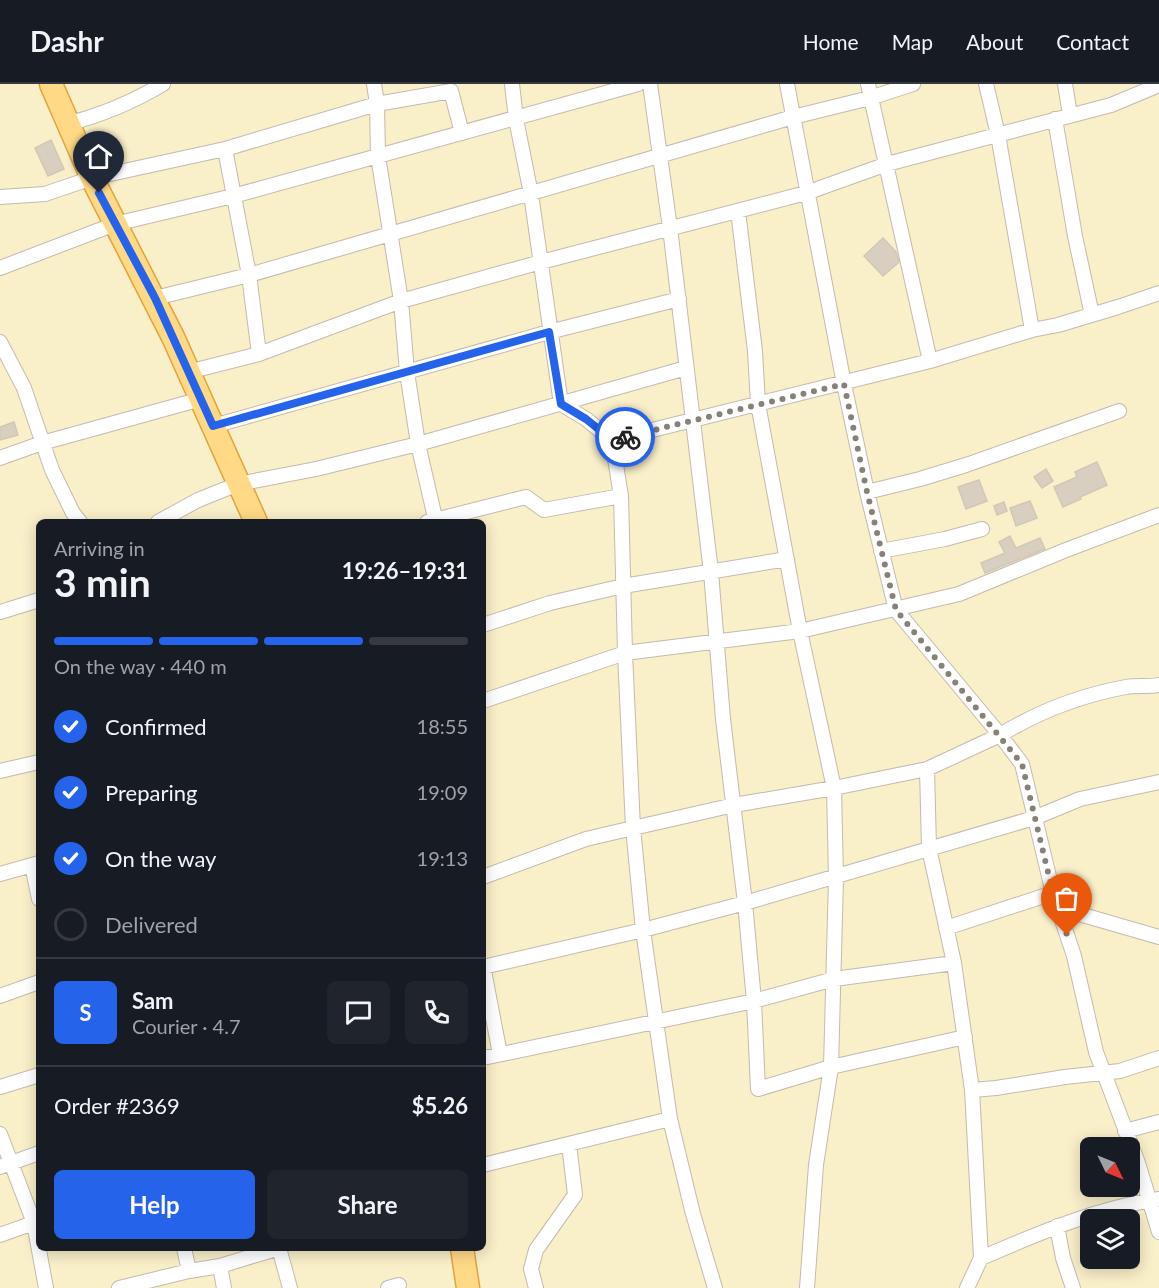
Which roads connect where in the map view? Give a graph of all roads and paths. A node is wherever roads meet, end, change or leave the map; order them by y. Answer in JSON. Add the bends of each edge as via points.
{"nodes":[{"id":1,"x":164,"y":84,"type":"edge"},
{"id":2,"x":374,"y":84,"type":"edge"},
{"id":3,"x":512,"y":84,"type":"edge"},
{"id":4,"x":638,"y":84,"type":"edge"},
{"id":5,"x":650,"y":84,"type":"edge"},
{"id":6,"x":787,"y":84,"type":"edge"},
{"id":7,"x":914,"y":84,"type":"edge"},
{"id":8,"x":986,"y":84,"type":"edge"},
{"id":9,"x":1065,"y":84,"type":"edge"},
{"id":10,"x":46,"y":85,"type":"edge"},
{"id":11,"x":1154,"y":86,"type":"edge"},
{"id":12,"x":869,"y":91,"type":"edge"},
{"id":13,"x":377,"y":104,"type":"junction"},
{"id":14,"x":1070,"y":115,"type":"junction"},
{"id":15,"x":793,"y":117,"type":"junction"},
{"id":16,"x":516,"y":118,"type":"junction"},
{"id":17,"x":1055,"y":119,"type":"junction"},
{"id":18,"x":68,"y":124,"type":"junction"},
{"id":19,"x":462,"y":134,"type":"junction"},
{"id":20,"x":998,"y":135,"type":"junction"},
{"id":21,"x":225,"y":149,"type":"junction"},
{"id":22,"x":378,"y":156,"type":"junction"},
{"id":23,"x":660,"y":156,"type":"junction"},
{"id":24,"x":887,"y":164,"type":"junction"},
{"id":25,"x":92,"y":178,"type":"junction"},
{"id":26,"x":806,"y":193,"type":"junction"},
{"id":27,"x":531,"y":194,"type":"junction"},
{"id":28,"x":233,"y":196,"type":"junction"},
{"id":29,"x":0,"y":197,"type":"edge"},
{"id":30,"x":738,"y":211,"type":"junction"},
{"id":31,"x":115,"y":224,"type":"junction"},
{"id":32,"x":670,"y":228,"type":"junction"},
{"id":33,"x":390,"y":234,"type":"junction"},
{"id":34,"x":540,"y":262,"type":"junction"},
{"id":35,"x":0,"y":268,"type":"edge"},
{"id":36,"x":249,"y":274,"type":"junction"},
{"id":37,"x":1159,"y":293,"type":"edge"},
{"id":38,"x":155,"y":298,"type":"junction"},
{"id":39,"x":679,"y":299,"type":"junction"},
{"id":40,"x":401,"y":301,"type":"junction"},
{"id":41,"x":1092,"y":315,"type":"junction"},
{"id":42,"x":1032,"y":330,"type":"junction"},
{"id":43,"x":549,"y":332,"type":"junction"},
{"id":44,"x":0,"y":342,"type":"edge"},
{"id":45,"x":259,"y":354,"type":"junction"},
{"id":46,"x":930,"y":361,"type":"junction"},
{"id":47,"x":686,"y":368,"type":"junction"},
{"id":48,"x":188,"y":372,"type":"junction"},
{"id":49,"x":407,"y":372,"type":"junction"},
{"id":50,"x":844,"y":384,"type":"junction"},
{"id":51,"x":201,"y":399,"type":"junction"},
{"id":52,"x":561,"y":404,"type":"junction"},
{"id":53,"x":758,"y":404,"type":"junction"},
{"id":54,"x":1119,"y":411,"type":"dead end"},
{"id":55,"x":693,"y":421,"type":"junction"},
{"id":56,"x":213,"y":426,"type":"junction"},
{"id":57,"x":612,"y":440,"type":"junction"},
{"id":58,"x":42,"y":443,"type":"junction"},
{"id":59,"x":418,"y":444,"type":"junction"},
{"id":60,"x":0,"y":458,"type":"edge"},
{"id":61,"x":238,"y":484,"type":"junction"},
{"id":62,"x":867,"y":492,"type":"junction"},
{"id":63,"x":621,"y":496,"type":"junction"},
{"id":64,"x":1159,"y":516,"type":"edge"},
{"id":65,"x":78,"y":519,"type":"edge"},
{"id":66,"x":163,"y":519,"type":"edge"},
{"id":67,"x":255,"y":519,"type":"edge"},
{"id":68,"x":432,"y":519,"type":"edge"},
{"id":69,"x":444,"y":519,"type":"edge"},
{"id":70,"x":982,"y":529,"type":"dead end"},
{"id":71,"x":881,"y":551,"type":"junction"},
{"id":72,"x":787,"y":559,"type":"junction"},
{"id":73,"x":711,"y":572,"type":"junction"},
{"id":74,"x":623,"y":586,"type":"junction"},
{"id":75,"x":36,"y":601,"type":"edge"},
{"id":76,"x":896,"y":610,"type":"junction"},
{"id":77,"x":0,"y":612,"type":"edge"},
{"id":78,"x":486,"y":624,"type":"edge"},
{"id":79,"x":800,"y":632,"type":"junction"},
{"id":80,"x":716,"y":641,"type":"junction"},
{"id":81,"x":625,"y":653,"type":"junction"},
{"id":82,"x":1159,"y":686,"type":"edge"},
{"id":83,"x":486,"y":700,"type":"edge"},
{"id":84,"x":1000,"y":735,"type":"junction"},
{"id":85,"x":36,"y":763,"type":"edge"},
{"id":86,"x":927,"y":769,"type":"junction"},
{"id":87,"x":0,"y":771,"type":"edge"},
{"id":88,"x":1159,"y":782,"type":"edge"},
{"id":89,"x":834,"y":788,"type":"junction"},
{"id":90,"x":734,"y":806,"type":"junction"},
{"id":91,"x":1034,"y":818,"type":"junction"},
{"id":92,"x":633,"y":828,"type":"junction"},
{"id":93,"x":929,"y":848,"type":"junction"},
{"id":94,"x":35,"y":864,"type":"edge"},
{"id":95,"x":0,"y":873,"type":"edge"},
{"id":96,"x":486,"y":877,"type":"edge"},
{"id":97,"x":836,"y":878,"type":"junction"},
{"id":98,"x":1053,"y":893,"type":"junction"},
{"id":99,"x":745,"y":903,"type":"junction"},
{"id":100,"x":946,"y":928,"type":"junction"},
{"id":101,"x":643,"y":930,"type":"junction"},
{"id":102,"x":1159,"y":937,"type":"edge"},
{"id":103,"x":954,"y":963,"type":"junction"},
{"id":104,"x":486,"y":965,"type":"edge"},
{"id":105,"x":834,"y":979,"type":"junction"},
{"id":106,"x":486,"y":982,"type":"edge"},
{"id":107,"x":36,"y":983,"type":"edge"},
{"id":108,"x":0,"y":996,"type":"edge"},
{"id":109,"x":754,"y":1001,"type":"junction"},
{"id":110,"x":658,"y":1022,"type":"junction"},
{"id":111,"x":965,"y":1036,"type":"junction"},
{"id":112,"x":500,"y":1054,"type":"junction"},
{"id":113,"x":486,"y":1057,"type":"edge"},
{"id":114,"x":1159,"y":1058,"type":"edge"},
{"id":115,"x":831,"y":1066,"type":"junction"},
{"id":116,"x":1103,"y":1074,"type":"junction"},
{"id":117,"x":36,"y":1075,"type":"edge"},
{"id":118,"x":0,"y":1087,"type":"edge"},
{"id":119,"x":972,"y":1090,"type":"junction"},
{"id":120,"x":670,"y":1119,"type":"junction"},
{"id":121,"x":1159,"y":1122,"type":"edge"},
{"id":122,"x":1125,"y":1131,"type":"junction"},
{"id":123,"x":0,"y":1134,"type":"edge"},
{"id":124,"x":569,"y":1144,"type":"junction"},
{"id":125,"x":36,"y":1154,"type":"edge"},
{"id":126,"x":486,"y":1164,"type":"edge"},
{"id":127,"x":5,"y":1165,"type":"edge"},
{"id":128,"x":1154,"y":1200,"type":"edge"},
{"id":129,"x":36,"y":1222,"type":"edge"},
{"id":130,"x":1057,"y":1226,"type":"junction"},
{"id":131,"x":1159,"y":1232,"type":"edge"},
{"id":132,"x":0,"y":1235,"type":"edge"},
{"id":133,"x":40,"y":1251,"type":"edge"},
{"id":134,"x":185,"y":1251,"type":"edge"},
{"id":135,"x":269,"y":1251,"type":"edge"},
{"id":136,"x":280,"y":1251,"type":"edge"},
{"id":137,"x":462,"y":1251,"type":"edge"},
{"id":138,"x":981,"y":1258,"type":"junction"},
{"id":139,"x":220,"y":1266,"type":"junction"},
{"id":140,"x":189,"y":1270,"type":"junction"},
{"id":141,"x":143,"y":1285,"type":"edge"},
{"id":142,"x":46,"y":1288,"type":"edge"},
{"id":143,"x":119,"y":1288,"type":"edge"},
{"id":144,"x":224,"y":1288,"type":"edge"},
{"id":145,"x":290,"y":1288,"type":"edge"},
{"id":146,"x":468,"y":1288,"type":"edge"},
{"id":147,"x":536,"y":1288,"type":"edge"},
{"id":148,"x":715,"y":1288,"type":"edge"},
{"id":149,"x":807,"y":1288,"type":"edge"},
{"id":150,"x":967,"y":1288,"type":"edge"},
{"id":151,"x":1073,"y":1288,"type":"edge"}],
"edges":[{"from":1,"to":18,"type":"street","via":[[101,115]]},
{"from":2,"to":13,"type":"street"},
{"from":3,"to":16,"type":"street"},
{"from":4,"to":16,"type":"street"},
{"from":5,"to":23,"type":"street"},
{"from":6,"to":15,"type":"street"},
{"from":7,"to":12,"type":"street"},
{"from":8,"to":20,"type":"street"},
{"from":9,"to":14,"type":"street"},
{"from":10,"to":18,"type":"highway"},
{"from":11,"to":14,"type":"street","via":[[1111,105]]},
{"from":12,"to":15,"type":"street"},
{"from":12,"to":24,"type":"street"},
{"from":13,"to":19,"type":"street","via":[[451,91]]},
{"from":13,"to":21,"type":"street"},
{"from":13,"to":22,"type":"street"},
{"from":14,"to":17,"type":"street"},
{"from":15,"to":23,"type":"street"},
{"from":15,"to":26,"type":"street"},
{"from":16,"to":19,"type":"street"},
{"from":16,"to":27,"type":"street"},
{"from":17,"to":20,"type":"street"},
{"from":17,"to":41,"type":"street"},
{"from":18,"to":25,"type":"highway"},
{"from":19,"to":22,"type":"street"},
{"from":20,"to":24,"type":"street"},
{"from":20,"to":42,"type":"street"},
{"from":21,"to":25,"type":"street"},
{"from":21,"to":28,"type":"street"},
{"from":22,"to":28,"type":"street"},
{"from":22,"to":33,"type":"street"},
{"from":23,"to":27,"type":"street"},
{"from":23,"to":32,"type":"street"},
{"from":24,"to":26,"type":"street"},
{"from":24,"to":46,"type":"street"},
{"from":25,"to":29,"type":"street","via":[[45,194]]},
{"from":25,"to":31,"type":"highway"},
{"from":26,"to":30,"type":"street"},
{"from":26,"to":50,"type":"street"},
{"from":27,"to":33,"type":"street"},
{"from":27,"to":34,"type":"street"},
{"from":28,"to":31,"type":"street"},
{"from":28,"to":36,"type":"street"},
{"from":30,"to":32,"type":"street"},
{"from":30,"to":53,"type":"street"},
{"from":31,"to":35,"type":"street"},
{"from":31,"to":38,"type":"highway"},
{"from":32,"to":34,"type":"street"},
{"from":32,"to":39,"type":"street"},
{"from":33,"to":36,"type":"street"},
{"from":33,"to":40,"type":"street"},
{"from":34,"to":40,"type":"street"},
{"from":34,"to":43,"type":"street"},
{"from":36,"to":38,"type":"street"},
{"from":36,"to":45,"type":"street"},
{"from":37,"to":41,"type":"street"},
{"from":38,"to":48,"type":"highway"},
{"from":39,"to":43,"type":"street"},
{"from":39,"to":47,"type":"street"},
{"from":40,"to":45,"type":"street"},
{"from":40,"to":49,"type":"street"},
{"from":41,"to":42,"type":"street"},
{"from":42,"to":46,"type":"street"},
{"from":43,"to":49,"type":"street"},
{"from":43,"to":52,"type":"street"},
{"from":44,"to":58,"type":"street","via":[[24,388]]},
{"from":45,"to":48,"type":"street"},
{"from":46,"to":50,"type":"street"},
{"from":47,"to":52,"type":"street"},
{"from":47,"to":55,"type":"street"},
{"from":48,"to":51,"type":"highway"},
{"from":49,"to":56,"type":"street"},
{"from":49,"to":59,"type":"street"},
{"from":50,"to":53,"type":"street"},
{"from":50,"to":62,"type":"street"},
{"from":51,"to":56,"type":"highway"},
{"from":51,"to":58,"type":"street"},
{"from":52,"to":57,"type":"street"},
{"from":52,"to":59,"type":"street"},
{"from":53,"to":55,"type":"street"},
{"from":53,"to":72,"type":"street"},
{"from":54,"to":62,"type":"street","via":[[966,465]]},
{"from":55,"to":57,"type":"street"},
{"from":55,"to":73,"type":"street"},
{"from":56,"to":61,"type":"highway"},
{"from":57,"to":63,"type":"street"},
{"from":58,"to":60,"type":"street"},
{"from":58,"to":65,"type":"street"},
{"from":59,"to":61,"type":"street"},
{"from":59,"to":68,"type":"street"},
{"from":61,"to":66,"type":"street"},
{"from":61,"to":67,"type":"highway"},
{"from":62,"to":71,"type":"street"},
{"from":63,"to":69,"type":"street","via":[[544,510],[526,497]]},
{"from":63,"to":74,"type":"street"},
{"from":64,"to":76,"type":"street","via":[[959,594]]},
{"from":70,"to":71,"type":"street"},
{"from":71,"to":76,"type":"street"},
{"from":72,"to":73,"type":"street"},
{"from":72,"to":79,"type":"street"},
{"from":73,"to":74,"type":"street"},
{"from":73,"to":80,"type":"street"},
{"from":74,"to":78,"type":"street","via":[[550,603]]},
{"from":74,"to":81,"type":"street"},
{"from":75,"to":77,"type":"street"},
{"from":76,"to":79,"type":"street"},
{"from":76,"to":84,"type":"street"},
{"from":79,"to":80,"type":"street"},
{"from":79,"to":89,"type":"street"},
{"from":80,"to":81,"type":"street"},
{"from":80,"to":90,"type":"street"},
{"from":81,"to":83,"type":"street"},
{"from":81,"to":92,"type":"street"},
{"from":82,"to":84,"type":"street","via":[[1128,686],[1084,698],[1030,717]]},
{"from":84,"to":86,"type":"street"},
{"from":84,"to":91,"type":"street","via":[[1022,764]]},
{"from":85,"to":87,"type":"street"},
{"from":86,"to":89,"type":"street"},
{"from":86,"to":93,"type":"street"},
{"from":88,"to":91,"type":"street","via":[[1080,799]]},
{"from":89,"to":90,"type":"street"},
{"from":89,"to":97,"type":"street"},
{"from":90,"to":92,"type":"street"},
{"from":90,"to":99,"type":"street"},
{"from":91,"to":93,"type":"street"},
{"from":91,"to":98,"type":"street"},
{"from":92,"to":96,"type":"street","via":[[586,839]]},
{"from":92,"to":101,"type":"street"},
{"from":93,"to":97,"type":"street"},
{"from":93,"to":100,"type":"street"},
{"from":94,"to":95,"type":"street"},
{"from":97,"to":99,"type":"street"},
{"from":97,"to":105,"type":"street"},
{"from":98,"to":100,"type":"street"},
{"from":98,"to":102,"type":"street","via":[[1076,913]]},
{"from":98,"to":116,"type":"street","via":[[1074,956]]},
{"from":99,"to":101,"type":"street"},
{"from":99,"to":109,"type":"street"},
{"from":100,"to":103,"type":"street"},
{"from":101,"to":104,"type":"street"},
{"from":101,"to":110,"type":"street"},
{"from":103,"to":105,"type":"street"},
{"from":103,"to":111,"type":"street"},
{"from":105,"to":109,"type":"street"},
{"from":105,"to":115,"type":"street"},
{"from":106,"to":112,"type":"street"},
{"from":107,"to":108,"type":"street"},
{"from":109,"to":110,"type":"street"},
{"from":109,"to":115,"type":"street","via":[[758,1089]]},
{"from":110,"to":112,"type":"street"},
{"from":110,"to":120,"type":"street"},
{"from":111,"to":115,"type":"street"},
{"from":111,"to":119,"type":"street"},
{"from":112,"to":113,"type":"street"},
{"from":114,"to":116,"type":"street"},
{"from":115,"to":149,"type":"street","via":[[816,1165]]},
{"from":116,"to":119,"type":"street"},
{"from":116,"to":122,"type":"street"},
{"from":117,"to":118,"type":"street"},
{"from":119,"to":138,"type":"street"},
{"from":120,"to":124,"type":"street"},
{"from":120,"to":148,"type":"street"},
{"from":121,"to":122,"type":"street"},
{"from":122,"to":128,"type":"street"},
{"from":123,"to":127,"type":"street"},
{"from":124,"to":126,"type":"street"},
{"from":124,"to":147,"type":"street","via":[[575,1195],[536,1250],[531,1269]]},
{"from":125,"to":127,"type":"street"},
{"from":127,"to":129,"type":"street"},
{"from":128,"to":130,"type":"street","via":[[1126,1204]]},
{"from":128,"to":131,"type":"street"},
{"from":129,"to":132,"type":"street"},
{"from":130,"to":138,"type":"street"},
{"from":130,"to":151,"type":"street"},
{"from":133,"to":142,"type":"street"},
{"from":134,"to":140,"type":"street"},
{"from":135,"to":139,"type":"street"},
{"from":136,"to":145,"type":"street"},
{"from":137,"to":146,"type":"highway"},
{"from":138,"to":150,"type":"street"},
{"from":139,"to":140,"type":"street"},
{"from":139,"to":144,"type":"street"},
{"from":140,"to":141,"type":"street"},
{"from":141,"to":143,"type":"street"}]}
